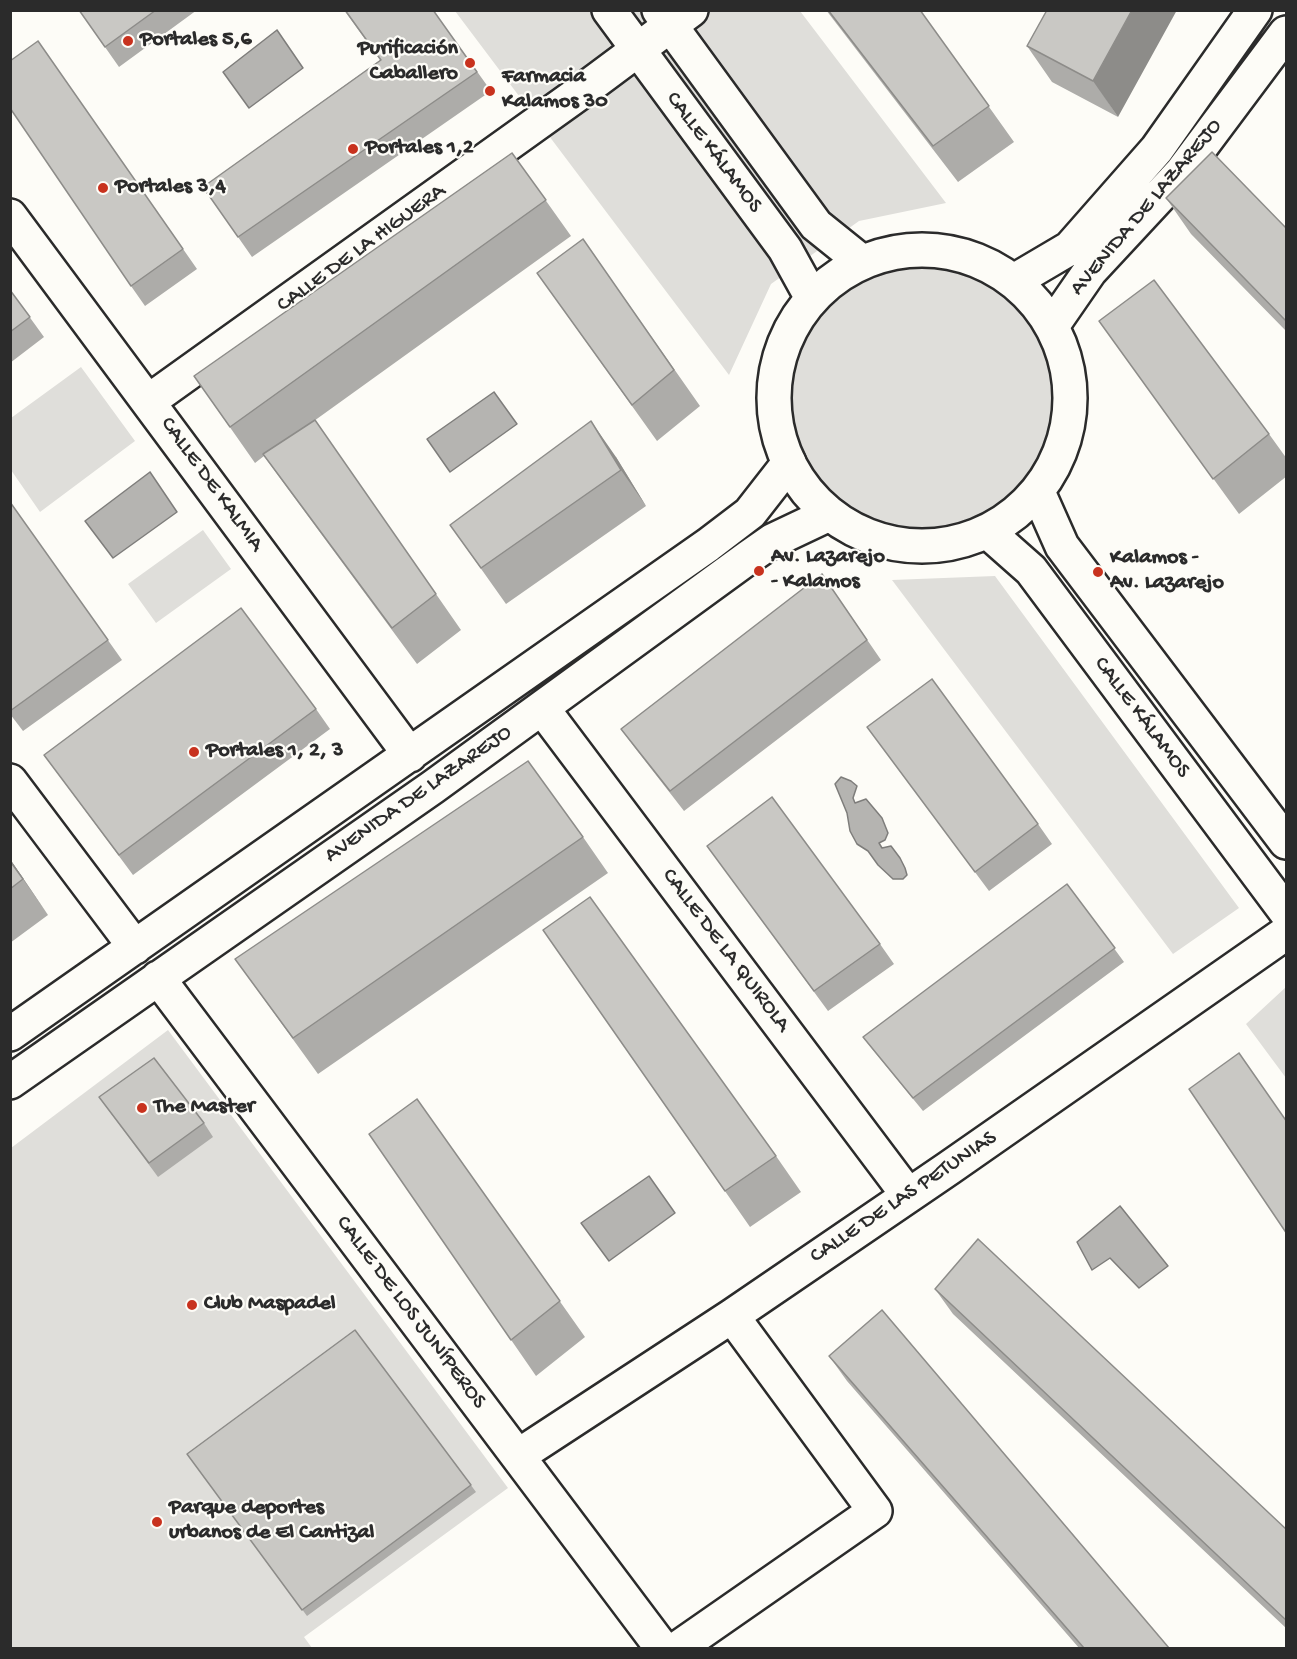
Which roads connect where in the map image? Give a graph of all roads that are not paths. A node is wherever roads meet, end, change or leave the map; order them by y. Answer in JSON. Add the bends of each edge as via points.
{"nodes":[{"id":1,"x":609,"y":10,"type":"edge"},
{"id":2,"x":1254,"y":13,"type":"edge"},
{"id":3,"x":673,"y":16,"type":"edge"},
{"id":4,"x":1286,"y":36,"type":"edge"},
{"id":5,"x":638,"y":51,"type":"junction"},
{"id":6,"x":10,"y":216,"type":"edge"},
{"id":7,"x":862,"y":262,"type":"junction"},
{"id":8,"x":1014,"y":281,"type":"junction"},
{"id":9,"x":812,"y":298,"type":"junction"},
{"id":10,"x":1052,"y":326,"type":"junction"},
{"id":11,"x":149,"y":401,"type":"junction"},
{"id":12,"x":789,"y":463,"type":"junction"},
{"id":13,"x":1038,"y":492,"type":"junction"},
{"id":14,"x":829,"y":514,"type":"junction"},
{"id":15,"x":988,"y":532,"type":"junction"},
{"id":16,"x":542,"y":708,"type":"junction"},
{"id":17,"x":410,"y":755,"type":"junction"},
{"id":18,"x":10,"y":781,"type":"edge"},
{"id":19,"x":1287,"y":842,"type":"edge"},
{"id":20,"x":1287,"y":912,"type":"edge"},
{"id":21,"x":1287,"y":933,"type":"edge"},
{"id":22,"x":135,"y":947,"type":"junction"},
{"id":23,"x":158,"y":978,"type":"junction"},
{"id":24,"x":10,"y":1035,"type":"edge"},
{"id":25,"x":10,"y":1082,"type":"edge"},
{"id":26,"x":908,"y":1195,"type":"junction"},
{"id":27,"x":732,"y":1316,"type":"junction"},
{"id":28,"x":518,"y":1456,"type":"junction"},
{"id":29,"x":662,"y":1648,"type":"edge"},
{"id":30,"x":678,"y":1648,"type":"edge"}],
"edges":[{"from":1,"to":5,"type":"street","name":"CALLE KÁLAMOS"},
{"from":2,"to":4,"type":"street"},
{"from":2,"to":8,"type":"street","name":"AVENIDA DE LAZAREJO","via":[[1157,149],[1070,248]]},
{"from":3,"to":5,"type":"street","name":"CALLE DE LA HIGUERA"},
{"from":3,"to":7,"type":"street","name":"CALLE KÁLAMOS","via":[[816,225]]},
{"from":4,"to":10,"type":"street","name":"AVENIDA DE LAZAREJO","via":[[1182,172],[1090,271]]},
{"from":5,"to":9,"type":"street","name":"CALLE KÁLAMOS","via":[[785,249]]},
{"from":5,"to":11,"type":"street","name":"CALLE DE LA HIGUERA"},
{"from":6,"to":11,"type":"street","name":"CALLE DE KALMIA"},
{"from":7,"to":8,"type":"street","via":[[900,251],[940,250],[979,261]]},
{"from":7,"to":9,"type":"street","via":[[835,277]]},
{"from":8,"to":10,"type":"street"},
{"from":9,"to":12,"type":"street","via":[[792,326],[779,360],[774,394],[777,430]]},
{"from":10,"to":13,"type":"street","via":[[1065,358],[1071,393],[1068,428],[1056,462]]},
{"from":11,"to":17,"type":"street","name":"CALLE DE KALMIA"},
{"from":12,"to":14,"type":"street","via":[[806,491]]},
{"from":12,"to":17,"type":"street","name":"AVENIDA DE LAZAREJO","via":[[750,513]]},
{"from":13,"to":15,"type":"street","via":[[1015,515]]},
{"from":13,"to":19,"type":"street","name":"CALLE KÁLAMOS","via":[[1062,546]]},
{"from":14,"to":15,"type":"street","via":[[858,532],[912,546],[956,543]]},
{"from":14,"to":16,"type":"street","name":"AVENIDA DE LAZAREJO","via":[[749,557]]},
{"from":15,"to":20,"type":"street","name":"CALLE KÁLAMOS","via":[[1031,570]]},
{"from":16,"to":23,"type":"street","name":"AVENIDA DE LAZAREJO"},
{"from":16,"to":26,"type":"street","name":"CALLE DE LA QUIROLA"},
{"from":17,"to":22,"type":"street","name":"AVENIDA DE LAZAREJO"},
{"from":18,"to":22,"type":"street"},
{"from":21,"to":26,"type":"street","name":"CALLE DE LAS PETUNIAS"},
{"from":22,"to":24,"type":"street","name":"AVENIDA DE LAZAREJO"},
{"from":23,"to":25,"type":"street","name":"AVENIDA DE LAZAREJO"},
{"from":23,"to":28,"type":"street","name":"CALLE DE LOS JUNÍPEROS"},
{"from":26,"to":27,"type":"street","name":"CALLE DE LAS PETUNIAS"},
{"from":27,"to":28,"type":"street","name":"CALLE DE LAS PETUNIAS"},
{"from":27,"to":30,"type":"street","via":[[875,1511]]},
{"from":28,"to":29,"type":"street","name":"CALLE DE LOS JUNÍPEROS"}]}
